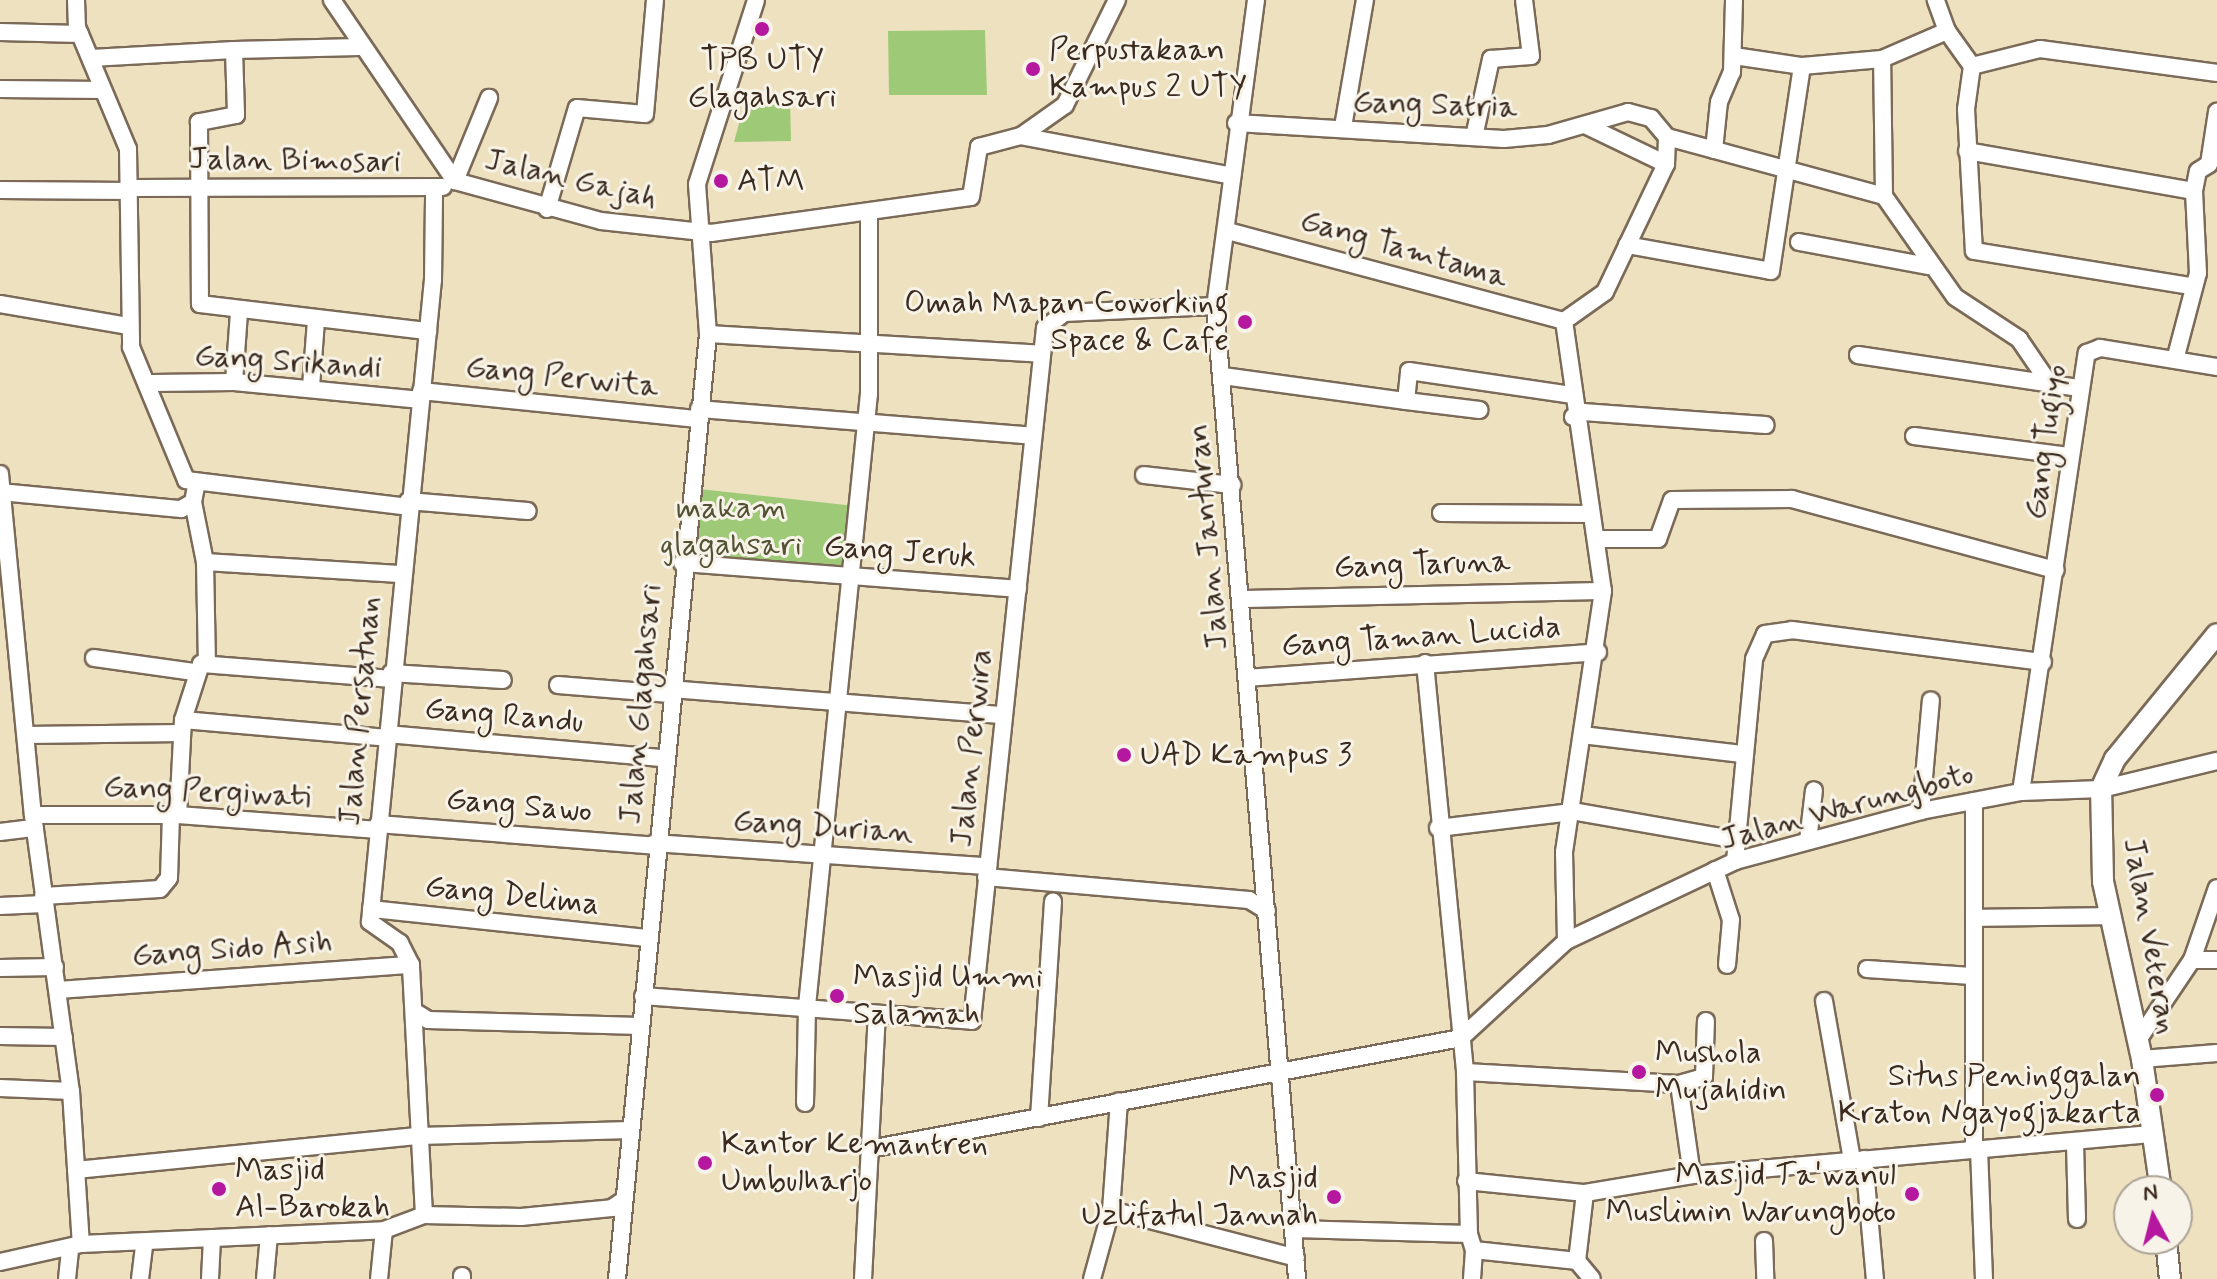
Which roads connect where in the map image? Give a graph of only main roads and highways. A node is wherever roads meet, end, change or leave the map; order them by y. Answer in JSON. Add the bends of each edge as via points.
{"nodes":[{"id":1,"x":2217,"y":634,"type":"edge"},
{"id":2,"x":2159,"y":1175,"type":"edge"},
{"id":3,"x":2168,"y":1255,"type":"edge"},
{"id":4,"x":2170,"y":1279,"type":"edge"}],
"edges":[{"from":1,"to":2,"type":"main road","name":"Jalan Veteran","via":[[2115,759],[2101,789],[2099,846],[2109,916],[2140,1049]]},
{"from":3,"to":4,"type":"main road"}]}
